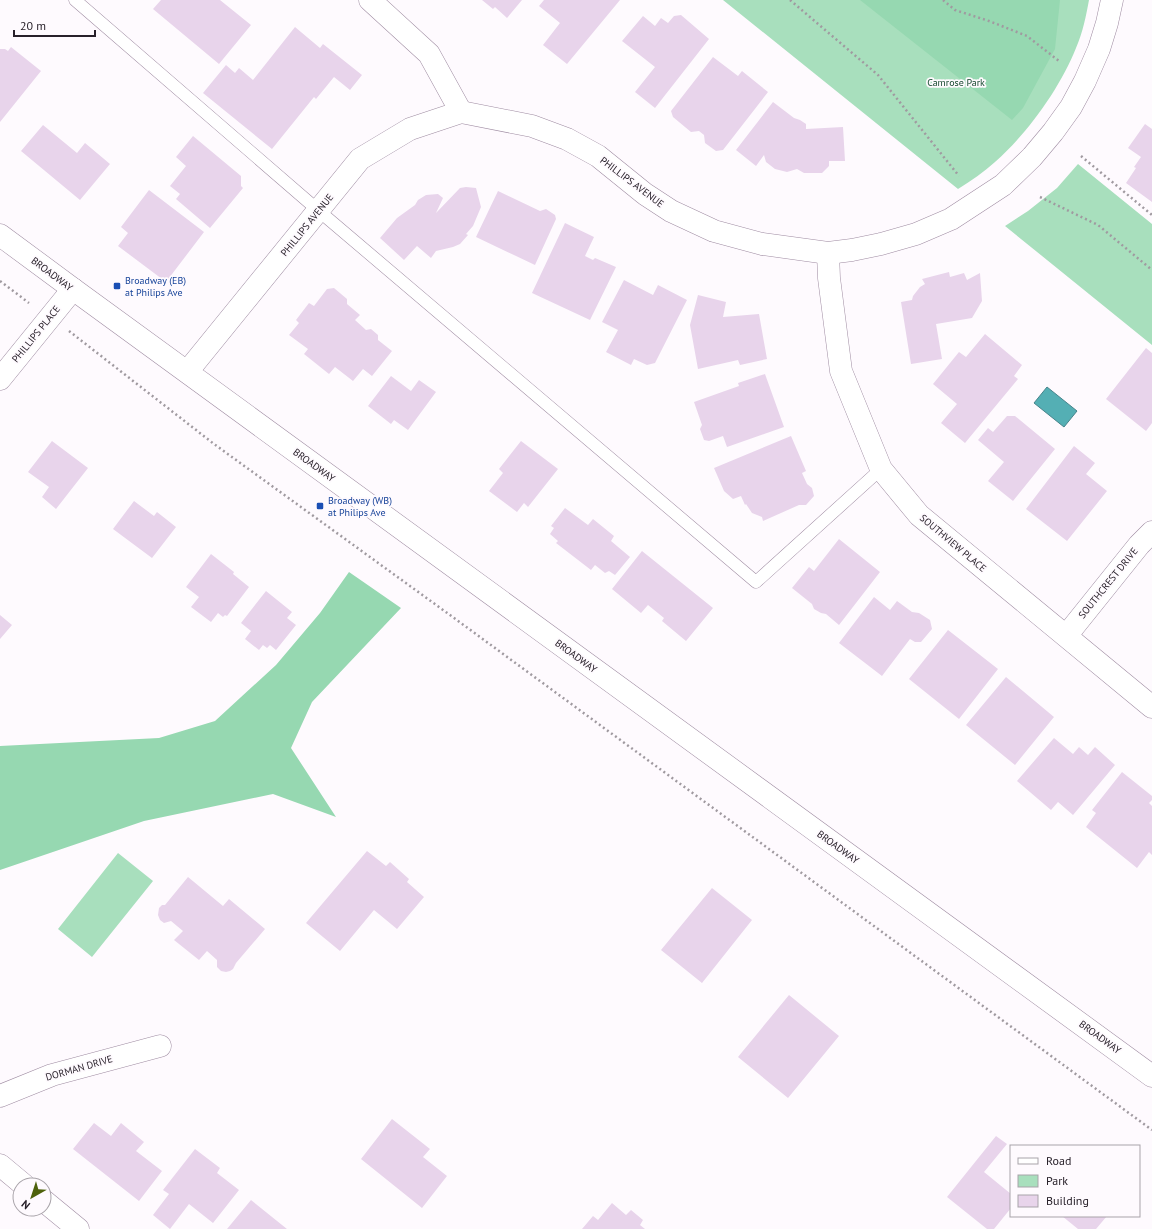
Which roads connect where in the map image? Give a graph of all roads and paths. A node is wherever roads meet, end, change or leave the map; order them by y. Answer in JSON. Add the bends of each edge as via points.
{"nodes":[{"id":1,"x":75,"y":0,"type":"edge"},
{"id":2,"x":370,"y":0,"type":"edge"},
{"id":3,"x":790,"y":0,"type":"edge"},
{"id":4,"x":943,"y":0,"type":"edge"},
{"id":5,"x":1112,"y":0,"type":"edge"},
{"id":6,"x":1059,"y":61,"type":"dead end"},
{"id":7,"x":461,"y":112,"type":"junction"},
{"id":8,"x":1081,"y":156,"type":"dead end"},
{"id":9,"x":959,"y":176,"type":"dead end"},
{"id":10,"x":1040,"y":196,"type":"dead end"},
{"id":11,"x":319,"y":211,"type":"junction"},
{"id":12,"x":1152,"y":215,"type":"edge"},
{"id":13,"x":0,"y":235,"type":"edge"},
{"id":14,"x":828,"y":253,"type":"junction"},
{"id":15,"x":1152,"y":270,"type":"edge"},
{"id":16,"x":0,"y":282,"type":"edge"},
{"id":17,"x":73,"y":289,"type":"junction"},
{"id":18,"x":29,"y":302,"type":"dead end"},
{"id":19,"x":69,"y":331,"type":"dead end"},
{"id":20,"x":187,"y":372,"type":"junction"},
{"id":21,"x":0,"y":378,"type":"edge"},
{"id":22,"x":881,"y":470,"type":"junction"},
{"id":23,"x":1152,"y":532,"type":"edge"},
{"id":24,"x":1066,"y":636,"type":"junction"},
{"id":25,"x":1152,"y":707,"type":"edge"},
{"id":26,"x":160,"y":1046,"type":"dead end"},
{"id":27,"x":1152,"y":1076,"type":"edge"},
{"id":28,"x":0,"y":1096,"type":"edge"},
{"id":29,"x":1152,"y":1130,"type":"edge"},
{"id":30,"x":0,"y":1165,"type":"edge"},
{"id":31,"x":14,"y":1177,"type":"edge"},
{"id":32,"x":52,"y":1208,"type":"edge"},
{"id":33,"x":78,"y":1229,"type":"edge"}],
"edges":[{"from":1,"to":11,"type":"lane"},
{"from":2,"to":7,"type":"street","via":[[429,54]]},
{"from":3,"to":9,"type":"path","via":[[878,75]]},
{"from":4,"to":6,"type":"path","via":[[955,10],[1027,36]]},
{"from":5,"to":14,"type":"street","name":"PHILLIPS AVENUE","via":[[1099,49],[1071,107],[1032,157],[1003,185],[951,219],[916,234],[881,244]]},
{"from":7,"to":11,"type":"street","name":"PHILLIPS AVENUE","via":[[410,130],[360,159]]},
{"from":7,"to":14,"type":"street","name":"PHILLIPS AVENUE","via":[[532,126],[567,139],[598,156],[645,194],[671,211],[714,231],[762,244]]},
{"from":8,"to":12,"type":"path"},
{"from":10,"to":15,"type":"path","via":[[1098,225]]},
{"from":11,"to":20,"type":"street","name":"PHILLIPS AVENUE"},
{"from":11,"to":22,"type":"lane","via":[[756,582]]},
{"from":13,"to":17,"type":"street","name":"BROADWAY"},
{"from":14,"to":22,"type":"street","name":"SOUTHVIEW PLACE","via":[[841,371]]},
{"from":16,"to":18,"type":"path"},
{"from":17,"to":20,"type":"street","name":"BROADWAY"},
{"from":17,"to":21,"type":"street","name":"PHILLIPS PLACE"},
{"from":19,"to":29,"type":"path","via":[[214,444]]},
{"from":20,"to":27,"type":"street","name":"BROADWAY"},
{"from":22,"to":24,"type":"street","name":"SOUTHVIEW PLACE","via":[[919,515]]},
{"from":23,"to":24,"type":"street","name":"SOUTHCREST DRIVE"},
{"from":24,"to":25,"type":"street","name":"SOUTHVIEW PLACE"},
{"from":26,"to":28,"type":"street","name":"DORMAN DRIVE","via":[[52,1075]]},
{"from":30,"to":31,"type":"street"},
{"from":32,"to":33,"type":"street"}]}
